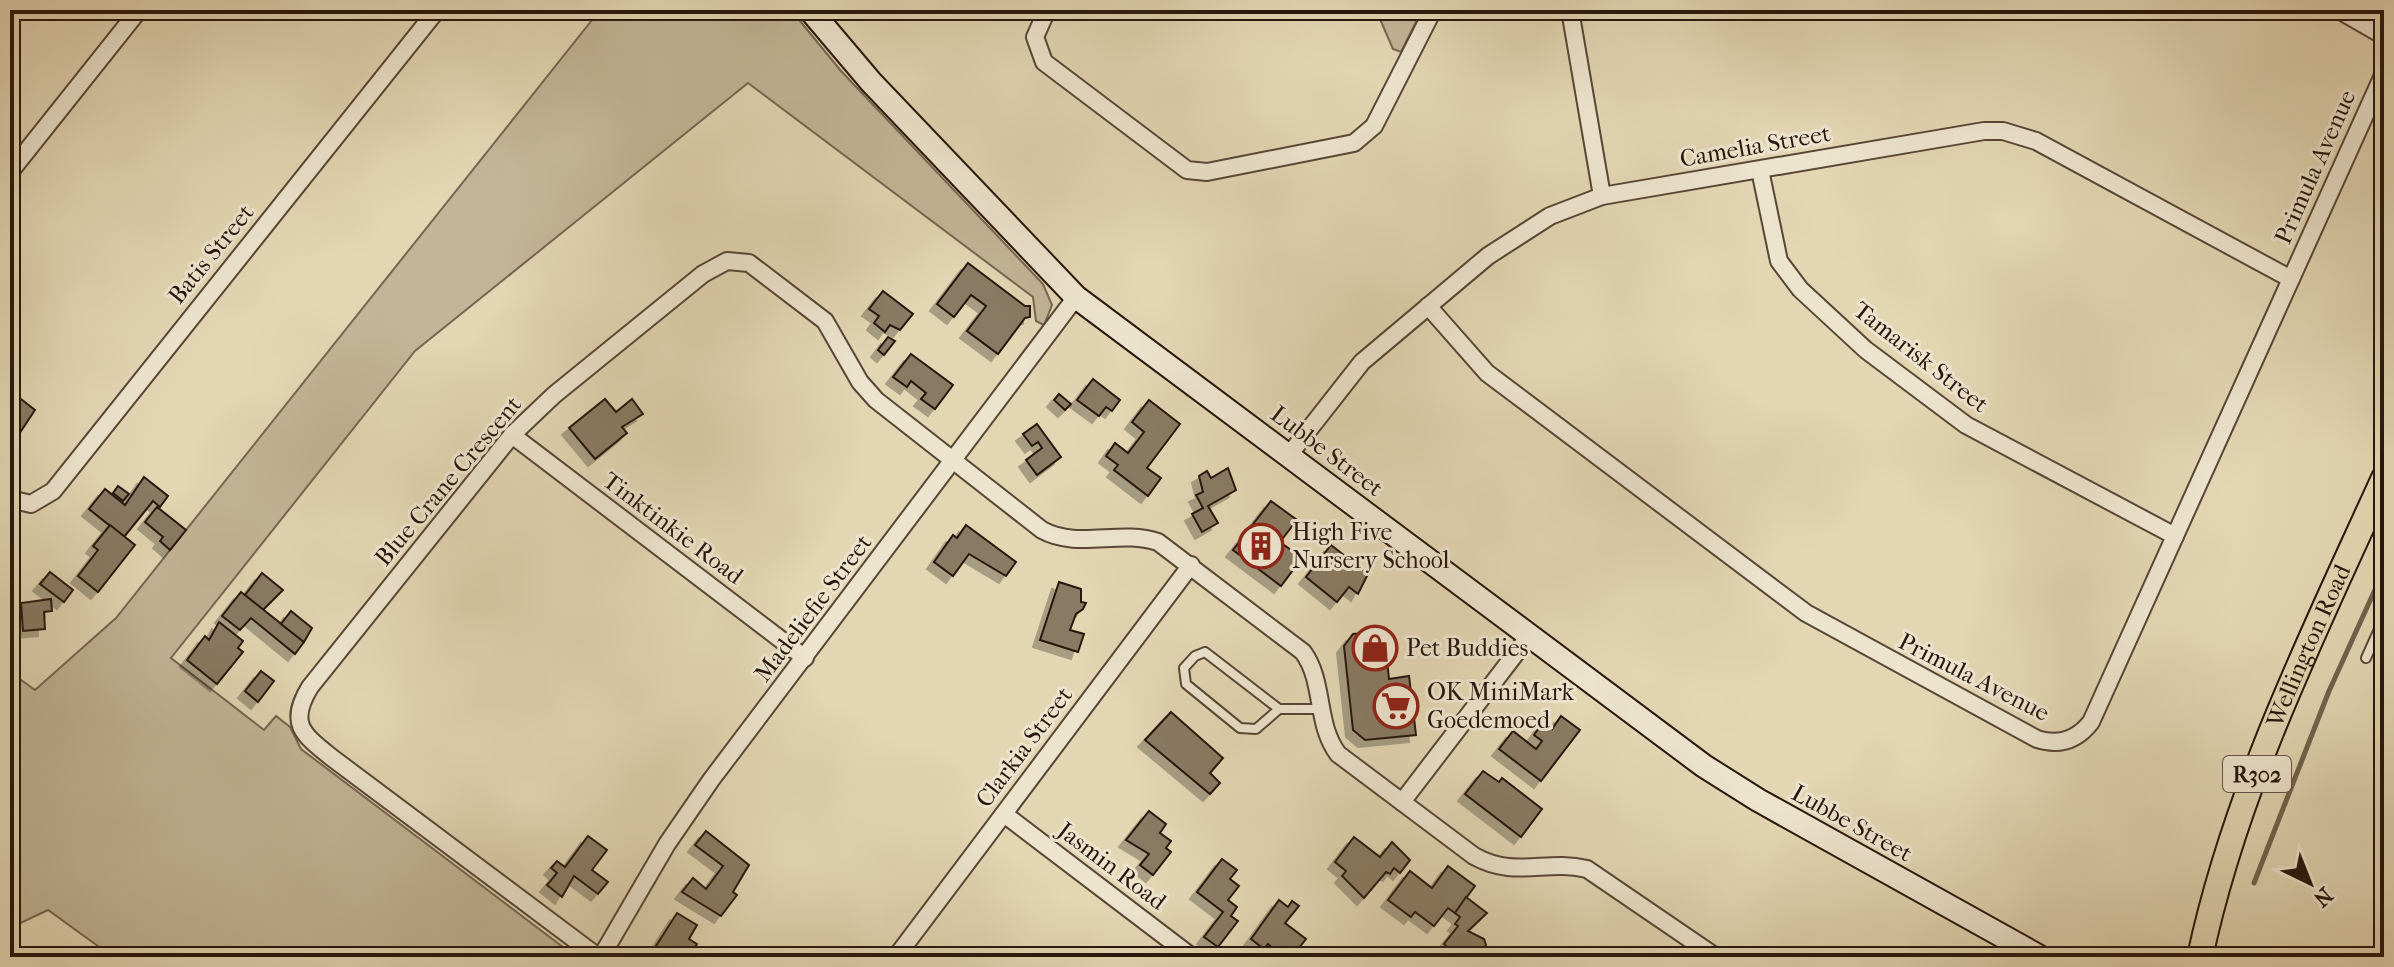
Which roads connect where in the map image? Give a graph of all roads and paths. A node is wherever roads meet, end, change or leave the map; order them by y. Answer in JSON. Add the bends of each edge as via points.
{"nodes":[{"id":1,"x":139,"y":10,"type":"edge"},
{"id":2,"x":437,"y":10,"type":"edge"},
{"id":3,"x":810,"y":10,"type":"edge"},
{"id":4,"x":1047,"y":10,"type":"edge"},
{"id":5,"x":1433,"y":10,"type":"edge"},
{"id":6,"x":1570,"y":10,"type":"edge"},
{"id":7,"x":2339,"y":10,"type":"edge"},
{"id":8,"x":2384,"y":36,"type":"edge"},
{"id":9,"x":2384,"y":73,"type":"edge"},
{"id":10,"x":1760,"y":170,"type":"junction"},
{"id":11,"x":10,"y":172,"type":"edge"},
{"id":12,"x":1602,"y":196,"type":"junction"},
{"id":13,"x":2291,"y":279,"type":"junction"},
{"id":14,"x":1076,"y":297,"type":"junction"},
{"id":15,"x":1428,"y":306,"type":"junction"},
{"id":16,"x":512,"y":435,"type":"junction"},
{"id":17,"x":1289,"y":455,"type":"junction"},
{"id":18,"x":955,"y":460,"type":"junction"},
{"id":19,"x":2384,"y":478,"type":"edge"},
{"id":20,"x":10,"y":499,"type":"edge"},
{"id":21,"x":2175,"y":536,"type":"junction"},
{"id":22,"x":1191,"y":565,"type":"junction"},
{"id":23,"x":2384,"y":618,"type":"edge"},
{"id":24,"x":1529,"y":636,"type":"junction"},
{"id":25,"x":805,"y":658,"type":"junction"},
{"id":26,"x":2366,"y":658,"type":"dead end"},
{"id":27,"x":1279,"y":709,"type":"junction"},
{"id":28,"x":1321,"y":709,"type":"junction"},
{"id":29,"x":1402,"y":802,"type":"junction"},
{"id":30,"x":1004,"y":814,"type":"junction"},
{"id":31,"x":600,"y":957,"type":"edge"},
{"id":32,"x":896,"y":957,"type":"edge"},
{"id":33,"x":1192,"y":957,"type":"edge"},
{"id":34,"x":1716,"y":957,"type":"edge"},
{"id":35,"x":2040,"y":957,"type":"edge"},
{"id":36,"x":2200,"y":957,"type":"edge"}],
"edges":[{"from":1,"to":11,"type":"street"},
{"from":2,"to":20,"type":"street","name":"Batis Street","via":[[53,491],[31,504]]},
{"from":3,"to":14,"type":"main road","name":"Lubbe Street","via":[[871,82]]},
{"from":4,"to":5,"type":"street","via":[[1035,37],[1044,62],[1178,166],[1207,172],[1354,143],[1366,136]]},
{"from":6,"to":12,"type":"street"},
{"from":7,"to":8,"type":"street"},
{"from":9,"to":13,"type":"street","name":"Primula Avenue"},
{"from":10,"to":12,"type":"street","name":"Camelia Street"},
{"from":10,"to":13,"type":"street","name":"Camelia Street","via":[[1984,131],[2012,133],[2036,141]]},
{"from":10,"to":21,"type":"street","name":"Tamarisk Street","via":[[1774,248],[1783,269],[1866,350],[1966,425]]},
{"from":12,"to":15,"type":"street","name":"Camelia Street","via":[[1550,216],[1488,256]]},
{"from":13,"to":21,"type":"street","name":"Primula Avenue"},
{"from":14,"to":17,"type":"main road","name":"Lubbe Street"},
{"from":14,"to":18,"type":"street","name":"Madeliefie Street"},
{"from":15,"to":17,"type":"street","name":"Camelia Street","via":[[1362,362]]},
{"from":15,"to":21,"type":"street","name":"Primula Avenue","via":[[1487,373],[1806,613],[2037,739],[2072,739],[2091,722]]},
{"from":16,"to":18,"type":"street","name":"Blue Crane Crescent","via":[[703,274],[736,260],[749,263],[817,313],[868,392]]},
{"from":16,"to":25,"type":"street","name":"Tinktinkie Road"},
{"from":16,"to":31,"type":"street","name":"Blue Crane Crescent","via":[[310,687],[298,719],[308,738],[331,757]]},
{"from":17,"to":24,"type":"main road","name":"Lubbe Street"},
{"from":18,"to":22,"type":"street","via":[[1054,537],[1147,539]]},
{"from":18,"to":25,"type":"street","name":"Madeliefie Street"},
{"from":19,"to":36,"type":"main road","name":"Wellington Road","number":"R302","via":[[2260,765],[2212,901]]},
{"from":22,"to":28,"type":"street","via":[[1303,652],[1315,675]]},
{"from":22,"to":30,"type":"street","name":"Clarkia Street"},
{"from":23,"to":26,"type":"lane"},
{"from":24,"to":29,"type":"street"},
{"from":24,"to":35,"type":"main road","name":"Lubbe Street","via":[[1731,783]]},
{"from":25,"to":31,"type":"street","name":"Madeliefie Street","via":[[667,844]]},
{"from":27,"to":27,"type":"lane","via":[[1256,729],[1240,728],[1186,684],[1184,668],[1201,653],[1211,654]]},
{"from":27,"to":28,"type":"lane"},
{"from":28,"to":29,"type":"street","via":[[1338,754]]},
{"from":29,"to":34,"type":"street","via":[[1474,856],[1499,868],[1587,869]]},
{"from":30,"to":32,"type":"street","name":"Clarkia Street"},
{"from":30,"to":33,"type":"street","name":"Jasmin Road"}]}
